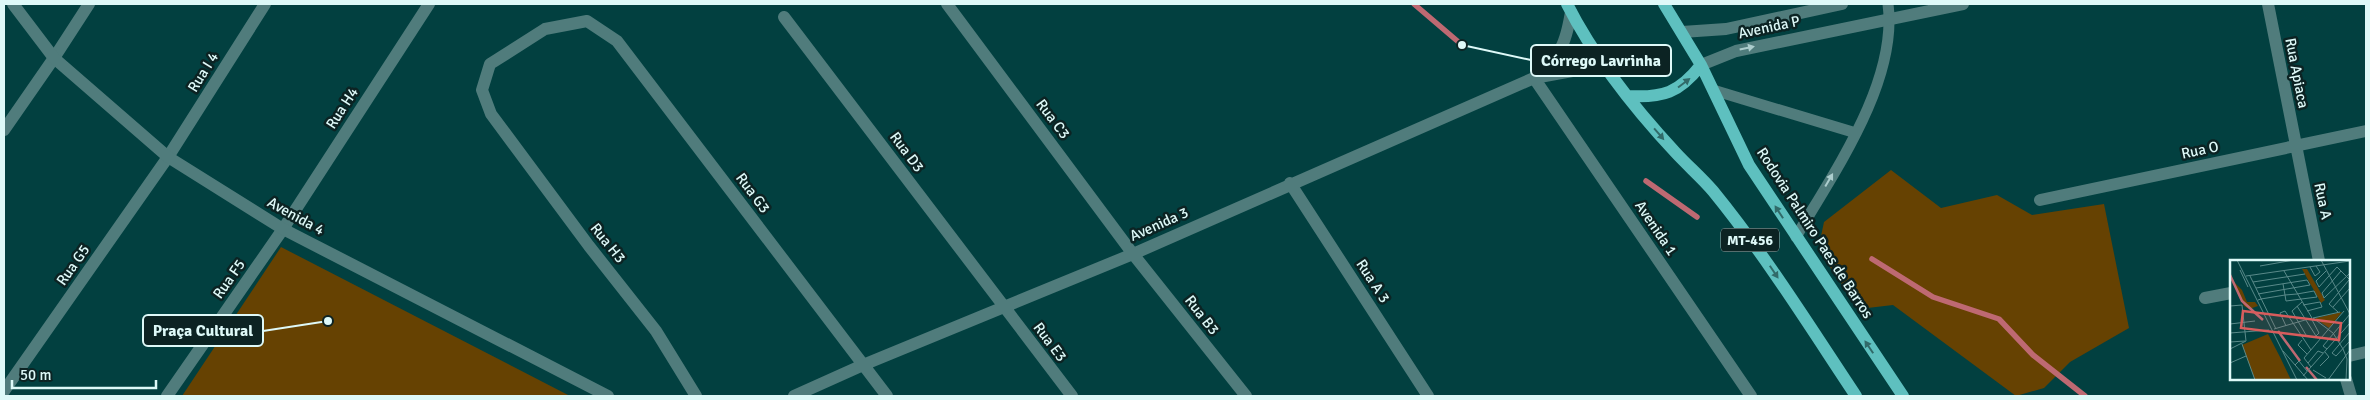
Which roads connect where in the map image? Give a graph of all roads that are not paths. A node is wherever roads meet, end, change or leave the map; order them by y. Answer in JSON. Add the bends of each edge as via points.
{"nodes":[{"id":1,"x":12,"y":4,"type":"edge"},
{"id":2,"x":89,"y":4,"type":"edge"},
{"id":3,"x":265,"y":4,"type":"edge"},
{"id":4,"x":429,"y":4,"type":"edge"},
{"id":5,"x":947,"y":4,"type":"edge"},
{"id":6,"x":1664,"y":4,"type":"edge"},
{"id":7,"x":1842,"y":4,"type":"edge"},
{"id":8,"x":1888,"y":4,"type":"edge"},
{"id":9,"x":1962,"y":4,"type":"edge"},
{"id":10,"x":2268,"y":4,"type":"edge"},
{"id":11,"x":1570,"y":6,"type":"edge"},
{"id":12,"x":784,"y":17,"type":"dead end"},
{"id":13,"x":1890,"y":19,"type":"junction"},
{"id":14,"x":1682,"y":32,"type":"junction"},
{"id":15,"x":54,"y":58,"type":"junction"},
{"id":16,"x":1701,"y":65,"type":"junction"},
{"id":17,"x":1608,"y":70,"type":"junction"},
{"id":18,"x":1534,"y":78,"type":"junction"},
{"id":19,"x":1713,"y":90,"type":"junction"},
{"id":20,"x":1628,"y":96,"type":"junction"},
{"id":21,"x":491,"y":114,"type":"joint"},
{"id":22,"x":4,"y":130,"type":"edge"},
{"id":23,"x":2366,"y":132,"type":"edge"},
{"id":24,"x":1856,"y":133,"type":"junction"},
{"id":25,"x":2295,"y":147,"type":"junction"},
{"id":26,"x":168,"y":157,"type":"junction"},
{"id":27,"x":1290,"y":183,"type":"junction"},
{"id":28,"x":2040,"y":200,"type":"dead end"},
{"id":29,"x":283,"y":229,"type":"junction"},
{"id":30,"x":1796,"y":238,"type":"junction"},
{"id":31,"x":1132,"y":254,"type":"junction"},
{"id":32,"x":2320,"y":260,"type":"edge"},
{"id":33,"x":2230,"y":293,"type":"edge"},
{"id":34,"x":2205,"y":298,"type":"dead end"},
{"id":35,"x":1004,"y":306,"type":"junction"},
{"id":36,"x":2366,"y":352,"type":"edge"},
{"id":37,"x":2350,"y":356,"type":"edge"},
{"id":38,"x":864,"y":365,"type":"junction"},
{"id":39,"x":2346,"y":380,"type":"edge"},
{"id":40,"x":4,"y":391,"type":"edge"},
{"id":41,"x":167,"y":396,"type":"edge"},
{"id":42,"x":608,"y":396,"type":"edge"},
{"id":43,"x":696,"y":396,"type":"edge"},
{"id":44,"x":794,"y":396,"type":"edge"},
{"id":45,"x":887,"y":396,"type":"edge"},
{"id":46,"x":1072,"y":396,"type":"edge"},
{"id":47,"x":1246,"y":396,"type":"edge"},
{"id":48,"x":1428,"y":396,"type":"edge"},
{"id":49,"x":1751,"y":396,"type":"edge"},
{"id":50,"x":1856,"y":396,"type":"edge"},
{"id":51,"x":1902,"y":396,"type":"edge"},
{"id":52,"x":2351,"y":396,"type":"edge"}],
"edges":[{"from":1,"to":15,"type":"street","name":"Avenida 4"},
{"from":2,"to":15,"type":"street"},
{"from":3,"to":26,"type":"street","name":"Rua I 4"},
{"from":4,"to":29,"type":"street","name":"Rua H4"},
{"from":5,"to":31,"type":"street","name":"Rua C3"},
{"from":6,"to":14,"type":"main road","name":"Rodovia Palmiro Paes de Barros","number":"MT-456"},
{"from":7,"to":14,"type":"street","name":"Avenida P","via":[[1726,29]]},
{"from":8,"to":13,"type":"lane"},
{"from":9,"to":13,"type":"street","name":"Avenida P"},
{"from":10,"to":25,"type":"street","name":"Rua Apiaca"},
{"from":11,"to":17,"type":"main road","number":"MT-456","via":[[1590,47]]},
{"from":11,"to":18,"type":"street","via":[[1566,41],[1561,52]]},
{"from":12,"to":35,"type":"street","name":"Rua D3"},
{"from":16,"to":13,"type":"street","name":"Avenida P","one_way":true,"via":[[1736,51]]},
{"from":13,"to":24,"type":"lane","via":[[1874,96]]},
{"from":14,"to":16,"type":"main road","name":"Rodovia Palmiro Paes de Barros","number":"MT-456"},
{"from":15,"to":22,"type":"street"},
{"from":15,"to":26,"type":"street","name":"Avenida 4"},
{"from":16,"to":19,"type":"main road","name":"Rodovia Palmiro Paes de Barros","number":"MT-456"},
{"from":20,"to":16,"type":"main road","one_way":true,"via":[[1650,97],[1670,92],[1688,81]]},
{"from":17,"to":18,"type":"street","via":[[1576,70]]},
{"from":17,"to":20,"type":"main road","number":"MT-456"},
{"from":18,"to":27,"type":"street","name":"Avenida 3"},
{"from":18,"to":49,"type":"street","name":"Avenida 1"},
{"from":19,"to":24,"type":"lane"},
{"from":30,"to":19,"type":"main road","name":"Rodovia Palmiro Paes de Barros","number":"MT-456","one_way":true,"via":[[1749,166]]},
{"from":20,"to":50,"type":"main road","number":"MT-456","one_way":true,"via":[[1712,190],[1758,251]]},
{"from":21,"to":38,"type":"street","name":"Rua G3","via":[[482,90],[490,64],[545,29],[588,21],[618,41]]},
{"from":21,"to":43,"type":"street","name":"Rua H3","via":[[656,331]]},
{"from":23,"to":25,"type":"street","name":"Rua O"},
{"from":30,"to":24,"type":"lane","one_way":true},
{"from":25,"to":28,"type":"street","name":"Rua O"},
{"from":25,"to":32,"type":"street","name":"Rua A"},
{"from":26,"to":29,"type":"street","name":"Avenida 4"},
{"from":26,"to":40,"type":"street","name":"Rua G5"},
{"from":27,"to":31,"type":"street","name":"Avenida 3"},
{"from":27,"to":48,"type":"street","name":"Rua A 3"},
{"from":29,"to":41,"type":"street","name":"Rua F5"},
{"from":29,"to":42,"type":"street","name":"Avenida 4"},
{"from":51,"to":30,"type":"main road","name":"Rodovia Palmiro Paes de Barros","number":"MT-456","one_way":true},
{"from":31,"to":35,"type":"street","name":"Avenida 3"},
{"from":31,"to":47,"type":"street","name":"Rua B3"},
{"from":33,"to":34,"type":"street"},
{"from":35,"to":38,"type":"street","name":"Avenida 3"},
{"from":35,"to":46,"type":"street","name":"Rua E3"},
{"from":36,"to":37,"type":"street"},
{"from":38,"to":44,"type":"street","name":"Avenida 3"},
{"from":38,"to":45,"type":"street","name":"Rua G3"},
{"from":39,"to":52,"type":"street"}]}
